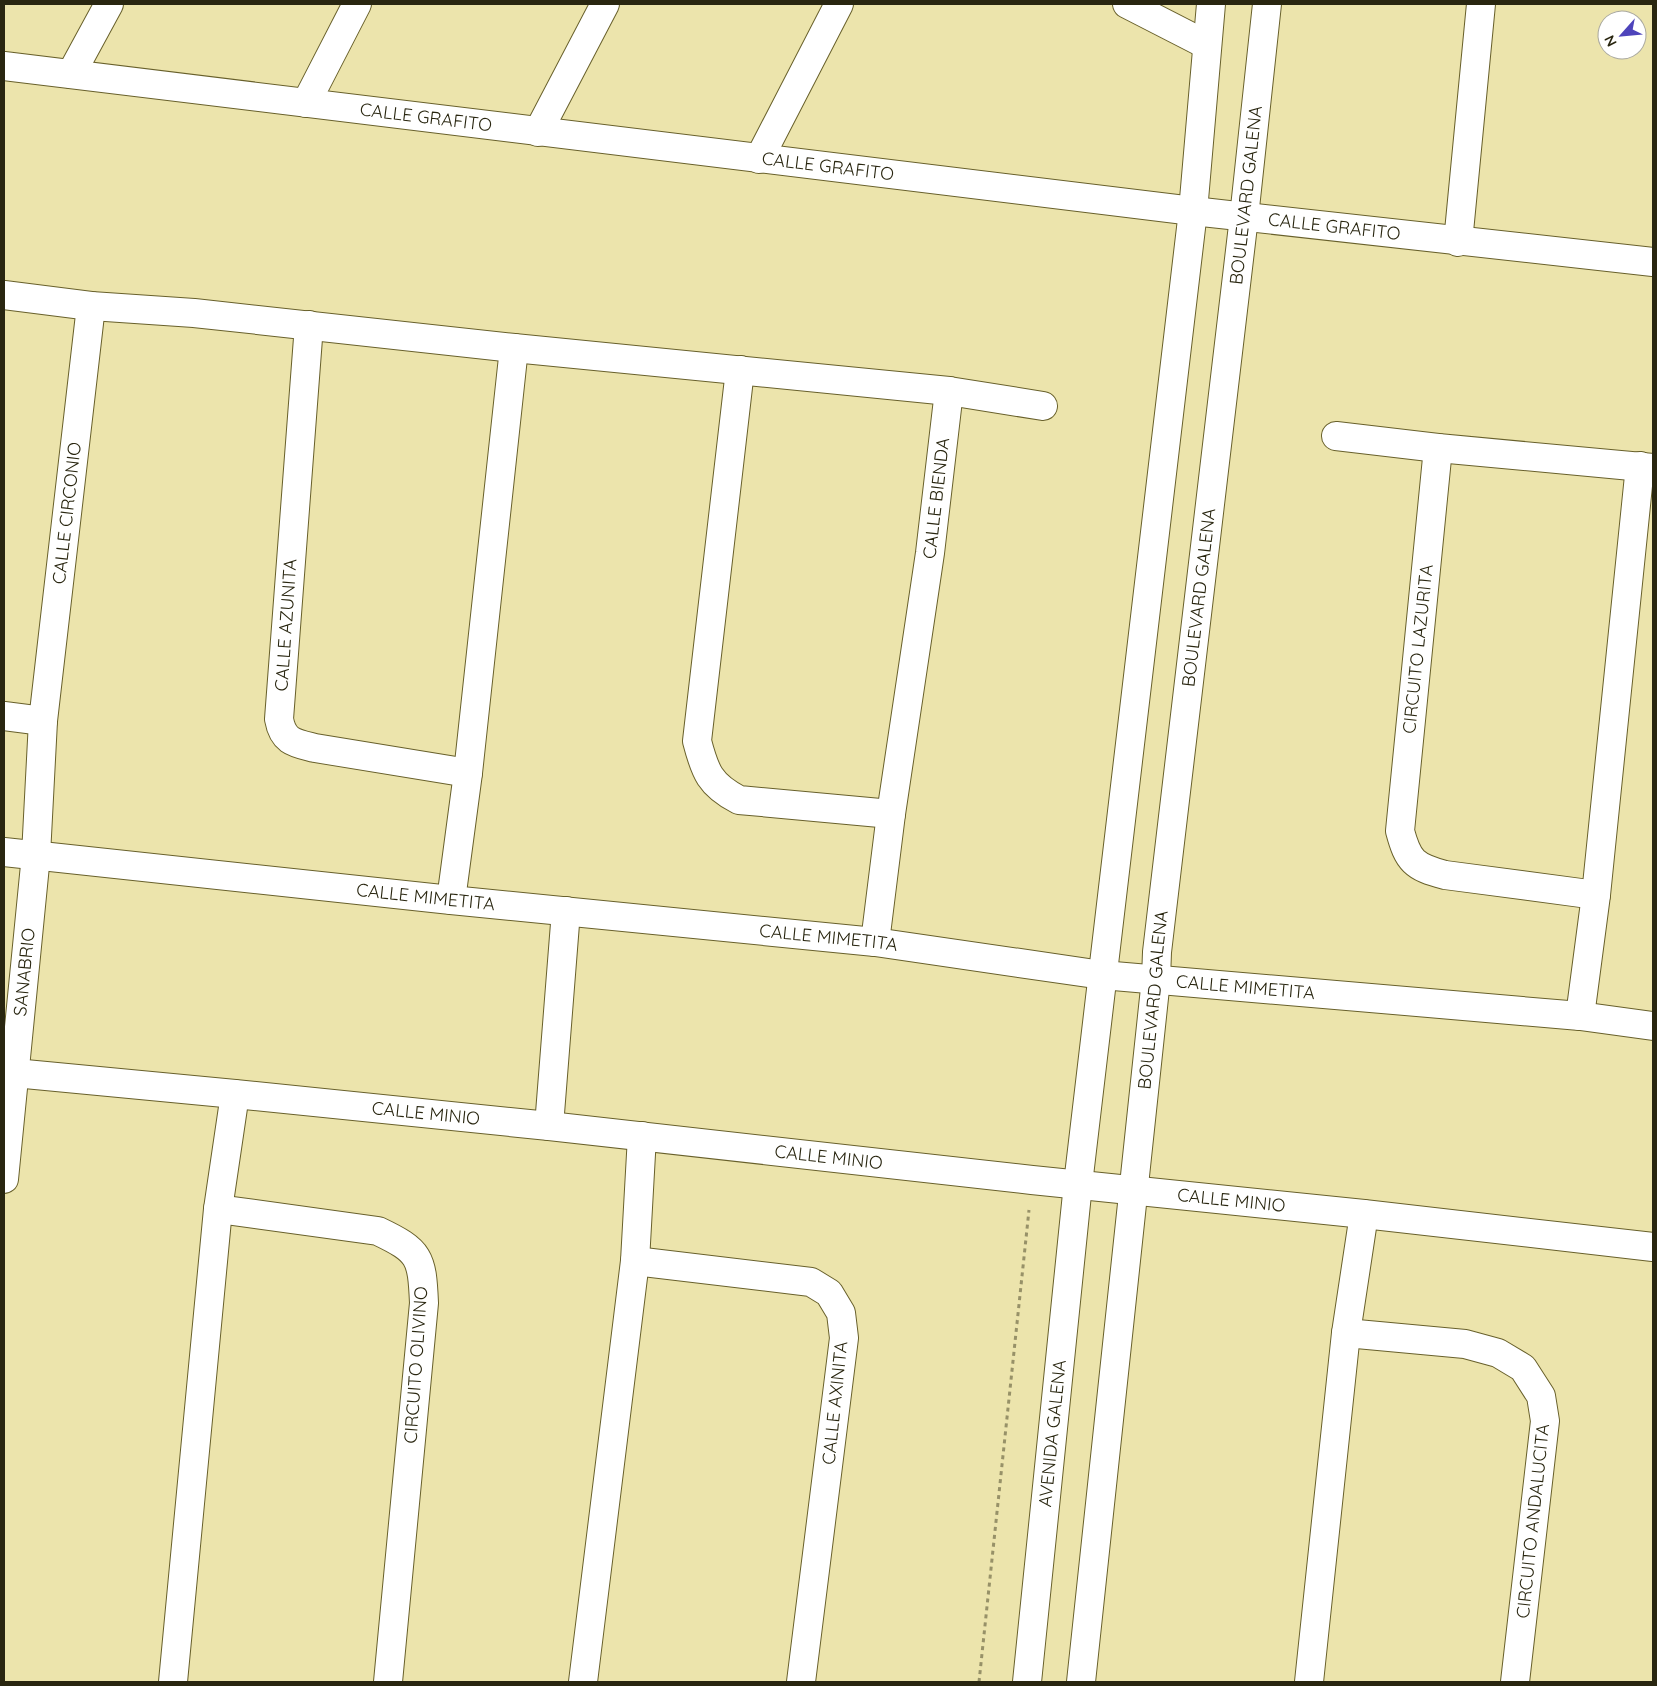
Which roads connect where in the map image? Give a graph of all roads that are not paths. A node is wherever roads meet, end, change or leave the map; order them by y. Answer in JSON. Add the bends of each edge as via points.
{"nodes":[{"id":1,"x":108,"y":4,"type":"edge"},
{"id":2,"x":357,"y":4,"type":"edge"},
{"id":3,"x":605,"y":4,"type":"edge"},
{"id":4,"x":839,"y":4,"type":"edge"},
{"id":5,"x":1127,"y":4,"type":"edge"},
{"id":6,"x":1211,"y":4,"type":"edge"},
{"id":7,"x":1267,"y":4,"type":"edge"},
{"id":8,"x":1481,"y":4,"type":"edge"},
{"id":9,"x":1207,"y":44,"type":"junction"},
{"id":10,"x":4,"y":66,"type":"edge"},
{"id":11,"x":71,"y":74,"type":"junction"},
{"id":12,"x":306,"y":103,"type":"junction"},
{"id":13,"x":538,"y":132,"type":"junction"},
{"id":14,"x":759,"y":159,"type":"junction"},
{"id":15,"x":1193,"y":212,"type":"junction"},
{"id":16,"x":1244,"y":218,"type":"junction"},
{"id":17,"x":1458,"y":242,"type":"junction"},
{"id":18,"x":1653,"y":262,"type":"edge"},
{"id":19,"x":4,"y":295,"type":"edge"},
{"id":20,"x":91,"y":306,"type":"junction"},
{"id":21,"x":309,"y":325,"type":"junction"},
{"id":22,"x":514,"y":348,"type":"junction"},
{"id":23,"x":740,"y":370,"type":"junction"},
{"id":24,"x":950,"y":391,"type":"junction"},
{"id":25,"x":1043,"y":406,"type":"dead end"},
{"id":26,"x":1336,"y":436,"type":"dead end"},
{"id":27,"x":1438,"y":448,"type":"junction"},
{"id":28,"x":1646,"y":467,"type":"edge"},
{"id":29,"x":4,"y":716,"type":"edge"},
{"id":30,"x":43,"y":721,"type":"junction"},
{"id":31,"x":468,"y":773,"type":"junction"},
{"id":32,"x":891,"y":814,"type":"junction"},
{"id":33,"x":4,"y":852,"type":"edge"},
{"id":34,"x":36,"y":856,"type":"junction"},
{"id":35,"x":1596,"y":895,"type":"junction"},
{"id":36,"x":450,"y":900,"type":"junction"},
{"id":37,"x":566,"y":911,"type":"junction"},
{"id":38,"x":875,"y":942,"type":"junction"},
{"id":39,"x":1102,"y":975,"type":"junction"},
{"id":40,"x":1156,"y":979,"type":"junction"},
{"id":41,"x":1580,"y":1016,"type":"junction"},
{"id":42,"x":1653,"y":1026,"type":"edge"},
{"id":43,"x":9,"y":1073,"type":"edge"},
{"id":44,"x":235,"y":1094,"type":"junction"},
{"id":45,"x":549,"y":1126,"type":"junction"},
{"id":46,"x":642,"y":1136,"type":"junction"},
{"id":47,"x":4,"y":1179,"type":"edge"},
{"id":48,"x":1078,"y":1184,"type":"junction"},
{"id":49,"x":1132,"y":1190,"type":"junction"},
{"id":50,"x":218,"y":1209,"type":"junction"},
{"id":51,"x":1364,"y":1214,"type":"junction"},
{"id":52,"x":1653,"y":1247,"type":"edge"},
{"id":53,"x":635,"y":1261,"type":"junction"},
{"id":54,"x":1346,"y":1332,"type":"junction"},
{"id":55,"x":173,"y":1682,"type":"edge"},
{"id":56,"x":388,"y":1682,"type":"edge"},
{"id":57,"x":583,"y":1682,"type":"edge"},
{"id":58,"x":801,"y":1682,"type":"edge"},
{"id":59,"x":1027,"y":1682,"type":"edge"},
{"id":60,"x":1081,"y":1682,"type":"edge"},
{"id":61,"x":1309,"y":1682,"type":"edge"},
{"id":62,"x":1515,"y":1682,"type":"edge"}],
"edges":[{"from":1,"to":11,"type":"street"},
{"from":2,"to":12,"type":"street"},
{"from":3,"to":13,"type":"street"},
{"from":4,"to":14,"type":"street"},
{"from":5,"to":9,"type":"street"},
{"from":6,"to":9,"type":"street"},
{"from":7,"to":16,"type":"street","name":"BOULEVARD GALENA"},
{"from":8,"to":17,"type":"street"},
{"from":9,"to":15,"type":"street"},
{"from":10,"to":11,"type":"street","name":"CALLE GRAFITO"},
{"from":11,"to":12,"type":"street","name":"CALLE GRAFITO"},
{"from":12,"to":13,"type":"street","name":"CALLE GRAFITO"},
{"from":13,"to":14,"type":"street","name":"CALLE GRAFITO"},
{"from":14,"to":15,"type":"street","name":"CALLE GRAFITO"},
{"from":15,"to":16,"type":"street","name":"CALLE GRAFITO"},
{"from":15,"to":39,"type":"street"},
{"from":16,"to":17,"type":"street","name":"CALLE GRAFITO"},
{"from":16,"to":40,"type":"street","name":"BOULEVARD GALENA"},
{"from":17,"to":18,"type":"street","name":"CALLE GRAFITO"},
{"from":19,"to":20,"type":"street"},
{"from":20,"to":21,"type":"street"},
{"from":20,"to":30,"type":"street","name":"CALLE CIRCONIO"},
{"from":21,"to":22,"type":"street"},
{"from":21,"to":31,"type":"street","name":"CALLE AZUNITA","via":[[279,719],[281,729],[288,740],[297,744]]},
{"from":22,"to":23,"type":"street"},
{"from":22,"to":31,"type":"street"},
{"from":23,"to":24,"type":"street"},
{"from":23,"to":32,"type":"street","via":[[697,741],[702,760],[709,776],[725,793],[739,800]]},
{"from":24,"to":25,"type":"street"},
{"from":24,"to":32,"type":"street","name":"CALLE BIENDA","via":[[930,553]]},
{"from":26,"to":27,"type":"street"},
{"from":27,"to":28,"type":"street"},
{"from":27,"to":35,"type":"street","name":"CIRCUITO LAZURITA","via":[[1400,831],[1405,850],[1412,861],[1428,871]]},
{"from":28,"to":35,"type":"street"},
{"from":29,"to":30,"type":"street"},
{"from":30,"to":34,"type":"street","name":"CALLE CIRCONIO"},
{"from":31,"to":36,"type":"street"},
{"from":32,"to":38,"type":"street","name":"CALLE BIENDA"},
{"from":33,"to":34,"type":"street","name":"CALLE MIMETITA"},
{"from":34,"to":36,"type":"street","name":"CALLE MIMETITA"},
{"from":34,"to":43,"type":"street","name":"SANABRIO"},
{"from":35,"to":41,"type":"street"},
{"from":36,"to":37,"type":"street","name":"CALLE MIMETITA"},
{"from":37,"to":38,"type":"street","name":"CALLE MIMETITA"},
{"from":37,"to":45,"type":"street"},
{"from":38,"to":39,"type":"street","name":"CALLE MIMETITA"},
{"from":39,"to":40,"type":"street","name":"CALLE MIMETITA"},
{"from":39,"to":48,"type":"street"},
{"from":40,"to":41,"type":"street","name":"CALLE MIMETITA"},
{"from":40,"to":49,"type":"street","name":"BOULEVARD GALENA"},
{"from":41,"to":42,"type":"street","name":"CALLE MIMETITA"},
{"from":43,"to":44,"type":"street","name":"CALLE MINIO"},
{"from":43,"to":47,"type":"street","name":"SANABRIO"},
{"from":44,"to":45,"type":"street","name":"CALLE MINIO"},
{"from":44,"to":50,"type":"street"},
{"from":45,"to":46,"type":"street","name":"CALLE MINIO"},
{"from":46,"to":48,"type":"street","name":"CALLE MINIO"},
{"from":46,"to":53,"type":"street"},
{"from":48,"to":49,"type":"street","name":"CALLE MINIO"},
{"from":48,"to":59,"type":"street","name":"AVENIDA GALENA"},
{"from":49,"to":51,"type":"street","name":"CALLE MINIO"},
{"from":49,"to":60,"type":"street"},
{"from":50,"to":55,"type":"street"},
{"from":50,"to":56,"type":"street","name":"CIRCUITO OLIVINO","via":[[378,1231],[401,1242],[417,1256],[423,1277],[424,1303]]},
{"from":51,"to":52,"type":"street","name":"CALLE MINIO"},
{"from":51,"to":54,"type":"street"},
{"from":53,"to":57,"type":"street"},
{"from":53,"to":58,"type":"street","name":"CALLE AXINITA","via":[[811,1282],[829,1293],[841,1313],[844,1338]]},
{"from":54,"to":61,"type":"street"},
{"from":54,"to":62,"type":"street","name":"CIRCUITO ANDALUCITA","via":[[1465,1344],[1498,1353],[1522,1368],[1541,1396],[1545,1421]]}]}
